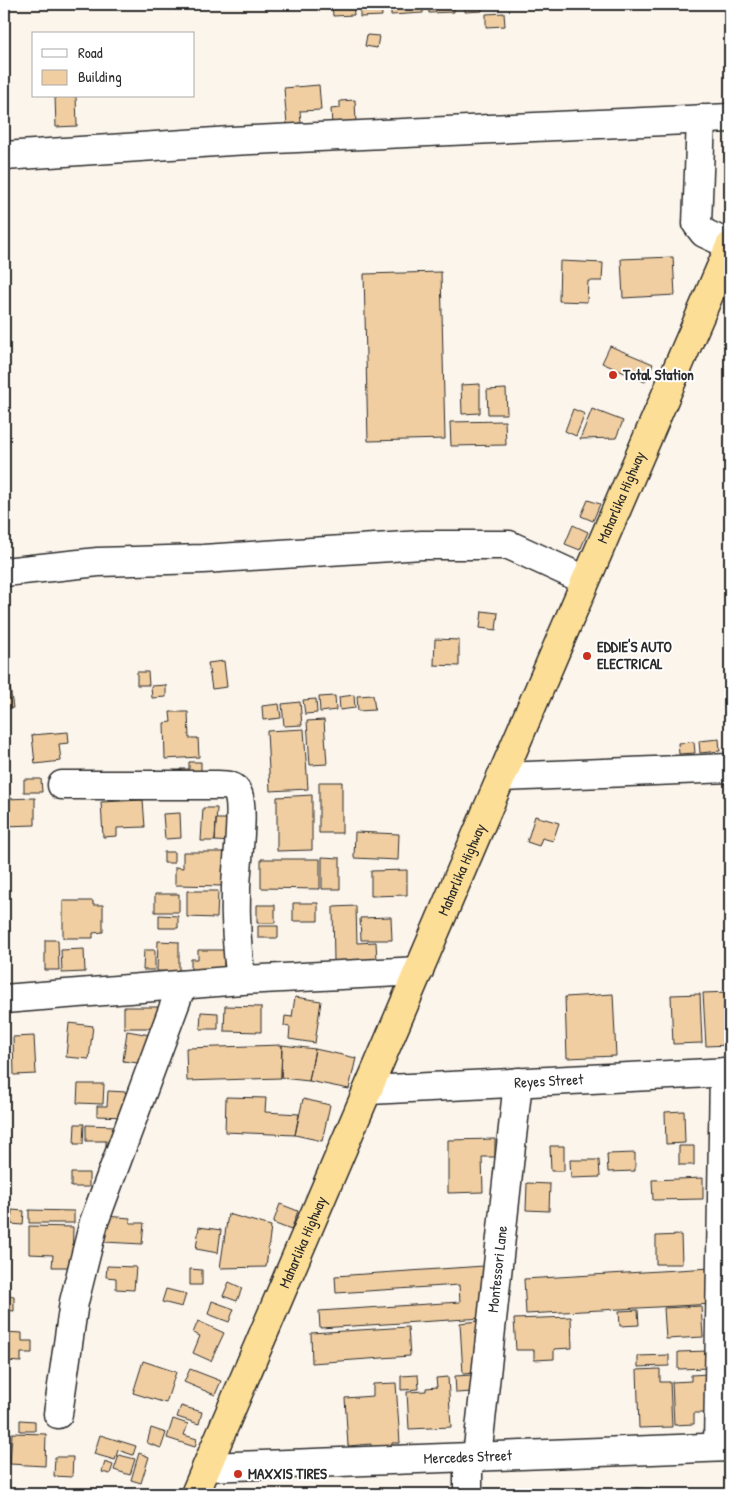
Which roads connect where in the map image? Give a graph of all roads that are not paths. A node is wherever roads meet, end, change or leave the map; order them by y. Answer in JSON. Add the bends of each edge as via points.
{"nodes":[{"id":1,"x":730,"y":118,"type":"edge"},
{"id":2,"x":701,"y":119,"type":"junction"},
{"id":3,"x":4,"y":156,"type":"edge"},
{"id":4,"x":730,"y":245,"type":"edge"},
{"id":5,"x":4,"y":572,"type":"edge"},
{"id":6,"x":585,"y":580,"type":"junction"},
{"id":7,"x":730,"y":768,"type":"edge"},
{"id":8,"x":501,"y":777,"type":"junction"},
{"id":9,"x":62,"y":785,"type":"dead end"},
{"id":10,"x":419,"y":971,"type":"junction"},
{"id":11,"x":241,"y":980,"type":"junction"},
{"id":12,"x":182,"y":986,"type":"junction"},
{"id":13,"x":4,"y":999,"type":"edge"},
{"id":14,"x":727,"y":1072,"type":"edge"},
{"id":15,"x":518,"y":1082,"type":"junction"},
{"id":16,"x":368,"y":1090,"type":"junction"},
{"id":17,"x":58,"y":1414,"type":"dead end"},
{"id":18,"x":724,"y":1447,"type":"edge"},
{"id":19,"x":472,"y":1457,"type":"junction"},
{"id":20,"x":206,"y":1467,"type":"junction"},
{"id":21,"x":195,"y":1494,"type":"edge"},
{"id":22,"x":468,"y":1494,"type":"edge"}],
"edges":[{"from":1,"to":2,"type":"street"},
{"from":2,"to":3,"type":"street","via":[[231,141]]},
{"from":2,"to":4,"type":"street","via":[[697,224],[704,233]]},
{"from":4,"to":6,"type":"highway","name":"Maharlika Highway"},
{"from":5,"to":6,"type":"street","via":[[98,562],[203,559],[422,545],[510,545]]},
{"from":6,"to":8,"type":"highway","name":"Maharlika Highway"},
{"from":7,"to":8,"type":"street"},
{"from":8,"to":10,"type":"highway","name":"Maharlika Highway"},
{"from":9,"to":11,"type":"street","via":[[215,784],[236,790],[240,817],[236,925]]},
{"from":10,"to":11,"type":"street"},
{"from":10,"to":16,"type":"highway","name":"Maharlika Highway"},
{"from":11,"to":12,"type":"street"},
{"from":12,"to":13,"type":"street"},
{"from":12,"to":17,"type":"street","via":[[94,1222],[74,1302]]},
{"from":14,"to":15,"type":"street","name":"Reyes Street"},
{"from":14,"to":18,"type":"street"},
{"from":15,"to":16,"type":"street","name":"Reyes Street"},
{"from":15,"to":19,"type":"street","name":"Montessori Lane"},
{"from":16,"to":20,"type":"highway","name":"Maharlika Highway"},
{"from":18,"to":19,"type":"street","name":"Mercedes Street"},
{"from":19,"to":20,"type":"street","name":"Mercedes Street"},
{"from":19,"to":22,"type":"street","name":"Montessori Lane"},
{"from":20,"to":21,"type":"highway","name":"Maharlika Highway"}]}
